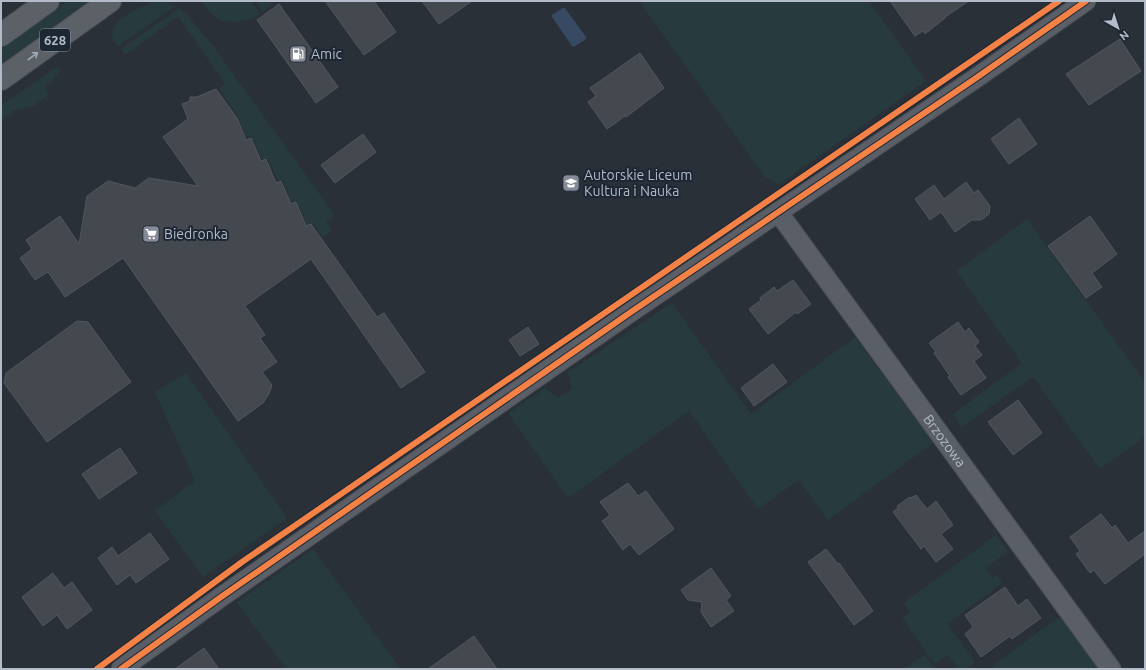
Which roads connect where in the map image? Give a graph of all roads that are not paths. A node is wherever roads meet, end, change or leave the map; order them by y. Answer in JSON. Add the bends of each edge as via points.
{"nodes":[{"id":1,"x":48,"y":1,"type":"edge"},
{"id":2,"x":110,"y":1,"type":"edge"},
{"id":3,"x":1086,"y":1,"type":"edge"},
{"id":4,"x":1,"y":35,"type":"edge"},
{"id":5,"x":1,"y":79,"type":"edge"},
{"id":6,"x":778,"y":212,"type":"junction"},
{"id":7,"x":122,"y":669,"type":"edge"},
{"id":8,"x":1110,"y":669,"type":"edge"}],
"edges":[{"from":1,"to":4,"type":"main road","number":"628"},
{"from":5,"to":2,"type":"main road","number":"628","one_way":true},
{"from":3,"to":6,"type":"street"},
{"from":6,"to":7,"type":"street","via":[[438,445],[196,614]]},
{"from":6,"to":8,"type":"street","name":"Brzozowa"}]}
